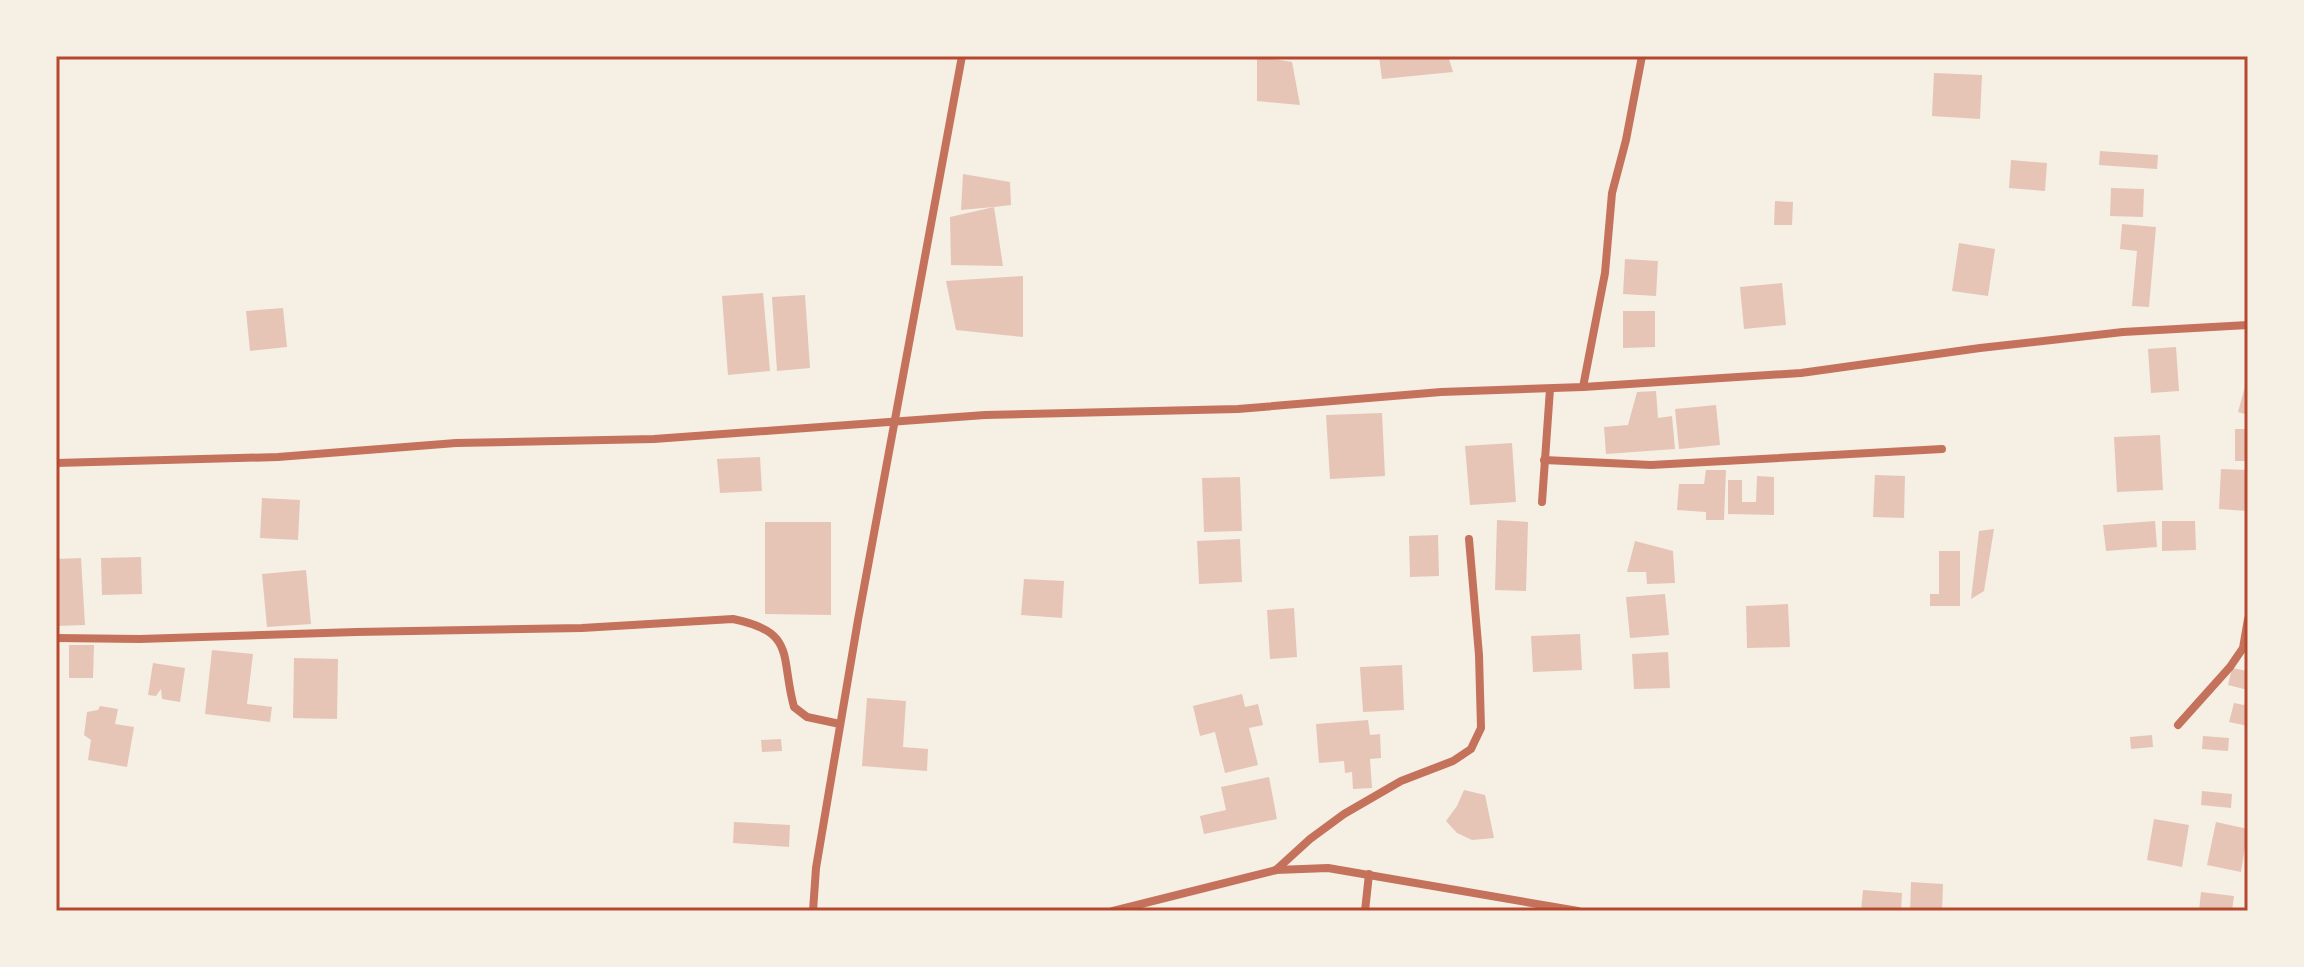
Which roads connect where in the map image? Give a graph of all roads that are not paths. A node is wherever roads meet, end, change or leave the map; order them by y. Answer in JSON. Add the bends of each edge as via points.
{"nodes":[{"id":1,"x":962,"y":56,"type":"edge"},
{"id":2,"x":1642,"y":56,"type":"edge"},
{"id":3,"x":2248,"y":325,"type":"edge"},
{"id":4,"x":1583,"y":387,"type":"junction"},
{"id":5,"x":1550,"y":389,"type":"junction"},
{"id":6,"x":894,"y":422,"type":"junction"},
{"id":7,"x":1942,"y":449,"type":"dead end"},
{"id":8,"x":1544,"y":460,"type":"junction"},
{"id":9,"x":56,"y":463,"type":"edge"},
{"id":10,"x":1542,"y":502,"type":"dead end"},
{"id":11,"x":1469,"y":539,"type":"dead end"},
{"id":12,"x":2248,"y":619,"type":"edge"},
{"id":13,"x":56,"y":638,"type":"edge"},
{"id":14,"x":840,"y":724,"type":"junction"},
{"id":15,"x":2178,"y":725,"type":"dead end"},
{"id":16,"x":1276,"y":870,"type":"junction"},
{"id":17,"x":1369,"y":874,"type":"junction"},
{"id":18,"x":813,"y":911,"type":"edge"},
{"id":19,"x":1113,"y":911,"type":"edge"},
{"id":20,"x":1365,"y":911,"type":"edge"},
{"id":21,"x":1578,"y":911,"type":"edge"}],
"edges":[{"from":1,"to":6,"type":"street"},
{"from":2,"to":4,"type":"street","via":[[1612,193],[1605,273]]},
{"from":3,"to":4,"type":"street","via":[[2123,332],[1801,373]]},
{"from":4,"to":5,"type":"street"},
{"from":5,"to":6,"type":"street","via":[[1238,409]]},
{"from":5,"to":8,"type":"street"},
{"from":6,"to":9,"type":"street","via":[[654,439]]},
{"from":6,"to":14,"type":"street"},
{"from":7,"to":8,"type":"street","via":[[1651,465]]},
{"from":8,"to":10,"type":"street"},
{"from":11,"to":16,"type":"street","via":[[1481,728],[1471,749],[1344,814]]},
{"from":12,"to":15,"type":"street","via":[[2243,648]]},
{"from":13,"to":14,"type":"street","via":[[582,628],[733,619],[769,630],[779,642],[794,707],[807,717]]},
{"from":14,"to":18,"type":"street"},
{"from":16,"to":17,"type":"street","via":[[1328,868]]},
{"from":16,"to":19,"type":"street"},
{"from":17,"to":20,"type":"street"},
{"from":17,"to":21,"type":"street"}]}
